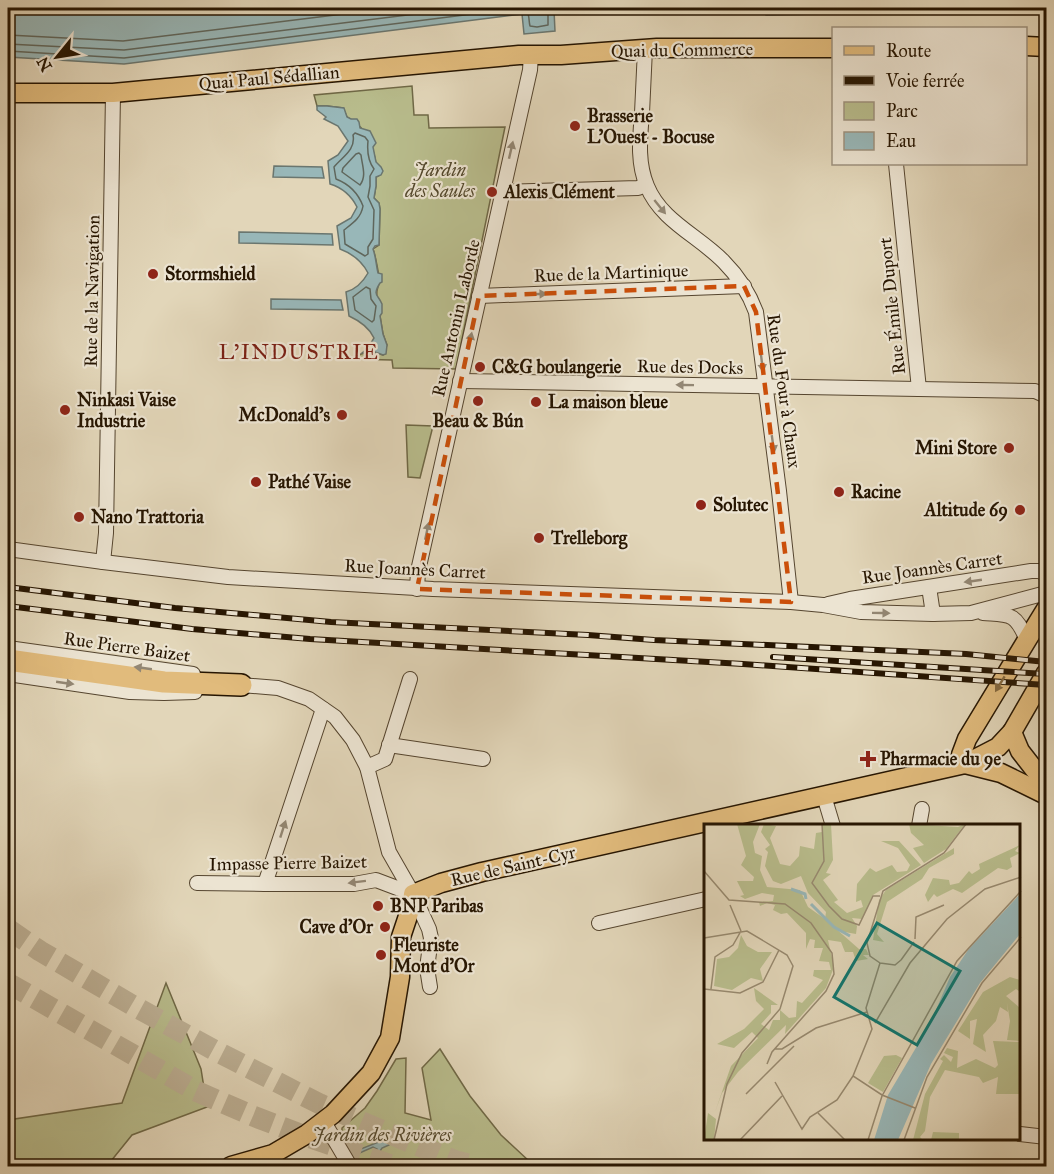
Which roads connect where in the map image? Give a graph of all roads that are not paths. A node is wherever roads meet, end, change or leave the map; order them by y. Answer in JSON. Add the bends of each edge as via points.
{"nodes":[{"id":1,"x":1027,"y":46,"type":"edge"},
{"id":2,"x":1047,"y":47,"type":"edge"},
{"id":3,"x":832,"y":48,"type":"edge"},
{"id":4,"x":645,"y":49,"type":"junction"},
{"id":5,"x":531,"y":54,"type":"junction"},
{"id":6,"x":8,"y":93,"type":"edge"},
{"id":7,"x":113,"y":93,"type":"junction"},
{"id":8,"x":896,"y":165,"type":"edge"},
{"id":9,"x":646,"y":185,"type":"junction"},
{"id":10,"x":502,"y":192,"type":"junction"},
{"id":11,"x":744,"y":286,"type":"junction"},
{"id":12,"x":479,"y":296,"type":"junction"},
{"id":13,"x":460,"y":381,"type":"junction"},
{"id":14,"x":764,"y":386,"type":"junction"},
{"id":15,"x":919,"y":388,"type":"junction"},
{"id":16,"x":1047,"y":396,"type":"edge"},
{"id":17,"x":8,"y":549,"type":"edge"},
{"id":18,"x":103,"y":562,"type":"junction"},
{"id":19,"x":1044,"y":569,"type":"edge"},
{"id":20,"x":929,"y":587,"type":"junction"},
{"id":21,"x":417,"y":588,"type":"junction"},
{"id":22,"x":1047,"y":593,"type":"edge"},
{"id":23,"x":790,"y":602,"type":"junction"},
{"id":24,"x":823,"y":605,"type":"junction"},
{"id":25,"x":1047,"y":609,"type":"edge"},
{"id":26,"x":971,"y":612,"type":"junction"},
{"id":27,"x":933,"y":614,"type":"junction"},
{"id":28,"x":1027,"y":640,"type":"junction"},
{"id":29,"x":8,"y":648,"type":"edge"},
{"id":30,"x":8,"y":660,"type":"edge"},
{"id":31,"x":1047,"y":673,"type":"edge"},
{"id":32,"x":8,"y":674,"type":"edge"},
{"id":33,"x":410,"y":679,"type":"dead end"},
{"id":34,"x":241,"y":686,"type":"junction"},
{"id":35,"x":323,"y":709,"type":"junction"},
{"id":36,"x":1012,"y":732,"type":"junction"},
{"id":37,"x":389,"y":745,"type":"junction"},
{"id":38,"x":483,"y":759,"type":"dead end"},
{"id":39,"x":965,"y":764,"type":"junction"},
{"id":40,"x":367,"y":767,"type":"junction"},
{"id":41,"x":1047,"y":788,"type":"edge"},
{"id":42,"x":1047,"y":795,"type":"edge"},
{"id":43,"x":824,"y":796,"type":"junction"},
{"id":44,"x":922,"y":809,"type":"dead end"},
{"id":45,"x":832,"y":824,"type":"edge"},
{"id":46,"x":919,"y":824,"type":"edge"},
{"id":47,"x":197,"y":883,"type":"dead end"},
{"id":48,"x":265,"y":884,"type":"junction"},
{"id":49,"x":413,"y":894,"type":"junction"},
{"id":50,"x":704,"y":899,"type":"edge"},
{"id":51,"x":599,"y":923,"type":"dead end"},
{"id":52,"x":430,"y":987,"type":"dead end"},
{"id":53,"x":324,"y":1122,"type":"junction"},
{"id":54,"x":1021,"y":1134,"type":"edge"},
{"id":55,"x":1047,"y":1137,"type":"edge"},
{"id":56,"x":231,"y":1167,"type":"edge"},
{"id":57,"x":350,"y":1167,"type":"edge"}],
"edges":[{"from":1,"to":2,"type":"main road"},
{"from":3,"to":4,"type":"main road","name":"Quai du Commerce"},
{"from":4,"to":5,"type":"main road","name":"Quai du Commerce"},
{"from":4,"to":9,"type":"street","name":"Rue du Four à Chaux","via":[[639,158]]},
{"from":5,"to":7,"type":"main road","name":"Quai Paul Sédallian"},
{"from":10,"to":5,"type":"street","name":"Rue Antonin Laborde","one_way":true},
{"from":6,"to":7,"type":"main road","name":"Quai Paul Sédallian"},
{"from":7,"to":18,"type":"street","name":"Rue de la Navigation"},
{"from":8,"to":15,"type":"street","name":"Rue Émile Duport"},
{"from":9,"to":10,"type":"street"},
{"from":9,"to":11,"type":"street","name":"Rue du Four à Chaux","one_way":true,"via":[[665,214],[723,261]]},
{"from":10,"to":12,"type":"street","name":"Rue Antonin Laborde"},
{"from":12,"to":11,"type":"street","name":"Rue de la Martinique","one_way":true},
{"from":11,"to":14,"type":"street","name":"Rue du Four à Chaux","one_way":true,"via":[[756,312]]},
{"from":13,"to":12,"type":"street","name":"Rue Antonin Laborde","one_way":true},
{"from":14,"to":13,"type":"street","name":"Rue des Docks","one_way":true},
{"from":21,"to":13,"type":"street","name":"Rue Antonin Laborde","one_way":true},
{"from":14,"to":15,"type":"street","name":"Rue des Docks"},
{"from":14,"to":23,"type":"street","name":"Rue du Four à Chaux","one_way":true},
{"from":15,"to":16,"type":"street","name":"Rue Émile Duport","via":[[1035,391]]},
{"from":17,"to":18,"type":"street","name":"Rue Joannès Carret"},
{"from":18,"to":21,"type":"street","name":"Rue Joannès Carret","via":[[228,577]]},
{"from":19,"to":20,"type":"street","name":"Rue Joannès Carret","one_way":true},
{"from":20,"to":24,"type":"street","name":"Rue Joannès Carret"},
{"from":20,"to":27,"type":"street"},
{"from":21,"to":23,"type":"street","name":"Rue Joannès Carret"},
{"from":22,"to":26,"type":"street","name":"Rue Joannès Carret"},
{"from":23,"to":24,"type":"street","name":"Rue Joannès Carret"},
{"from":24,"to":27,"type":"street","name":"Rue Joannès Carret","one_way":true,"via":[[861,612]]},
{"from":25,"to":28,"type":"main road"},
{"from":26,"to":27,"type":"street","name":"Rue Joannès Carret"},
{"from":26,"to":28,"type":"street","via":[[1009,615],[1020,624]]},
{"from":28,"to":39,"type":"main road","one_way":true,"via":[[968,739],[961,755]]},
{"from":34,"to":29,"type":"street","name":"Rue Pierre Baizet","one_way":true,"via":[[215,676]]},
{"from":30,"to":34,"type":"highway","via":[[164,682]]},
{"from":31,"to":36,"type":"main road","name":"Rue de Saint-Cyr"},
{"from":32,"to":34,"type":"street","name":"Rue Pierre Baizet","one_way":true,"via":[[130,693],[213,692]]},
{"from":33,"to":37,"type":"street"},
{"from":34,"to":35,"type":"street","name":"Rue Pierre Baizet","via":[[278,688],[309,699]]},
{"from":35,"to":40,"type":"street","name":"Rue Pierre Baizet","via":[[335,717],[353,740]]},
{"from":48,"to":35,"type":"street","one_way":true},
{"from":36,"to":39,"type":"main road","name":"Rue de Saint-Cyr","via":[[998,747]]},
{"from":36,"to":41,"type":"main road","via":[[1020,751]]},
{"from":37,"to":38,"type":"street"},
{"from":37,"to":40,"type":"street","via":[[385,759]]},
{"from":39,"to":42,"type":"main road","via":[[1001,773]]},
{"from":39,"to":43,"type":"main road","name":"Rue de Saint-Cyr"},
{"from":40,"to":49,"type":"street","name":"Rue Pierre Baizet","via":[[389,852]]},
{"from":43,"to":45,"type":"street"},
{"from":43,"to":49,"type":"main road","name":"Rue de Saint-Cyr","via":[[471,875]]},
{"from":44,"to":46,"type":"street"},
{"from":47,"to":48,"type":"street","name":"Impasse Pierre Baizet"},
{"from":49,"to":48,"type":"street","name":"Impasse Pierre Baizet","one_way":true,"via":[[376,880],[354,884]]},
{"from":49,"to":52,"type":"street","name":"Rue Pierre Baizet","via":[[431,938],[427,968]]},
{"from":49,"to":53,"type":"main road","via":[[401,937],[400,977],[390,1038],[371,1073]]},
{"from":50,"to":51,"type":"street"},
{"from":53,"to":56,"type":"main road","via":[[273,1154]]},
{"from":53,"to":57,"type":"street"},
{"from":54,"to":55,"type":"street"}]}
